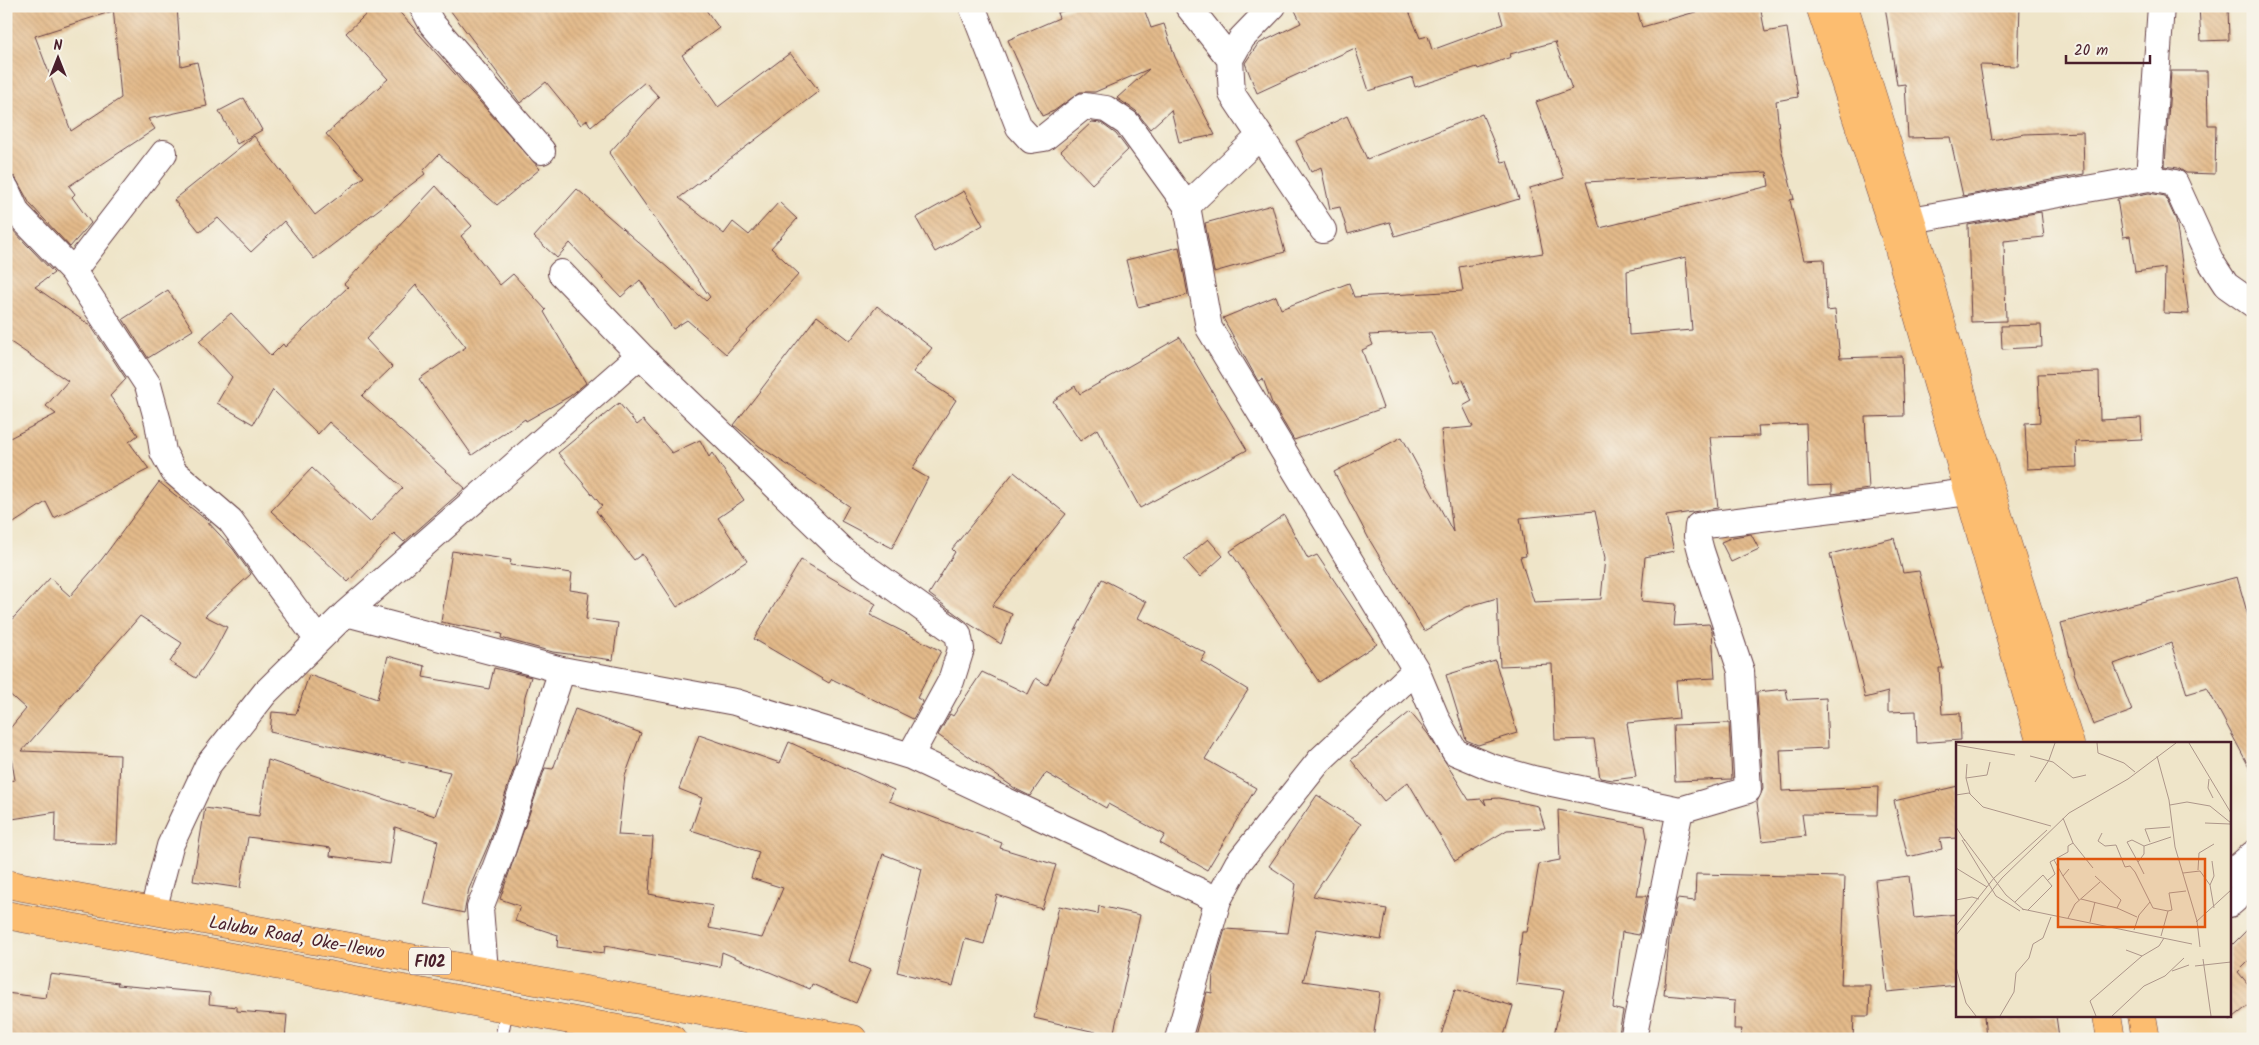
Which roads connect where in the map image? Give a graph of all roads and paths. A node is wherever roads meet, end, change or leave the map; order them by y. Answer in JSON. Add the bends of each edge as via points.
{"nodes":[{"id":1,"x":422,"y":6,"type":"edge"},
{"id":2,"x":972,"y":6,"type":"edge"},
{"id":3,"x":1188,"y":6,"type":"edge"},
{"id":4,"x":1273,"y":6,"type":"edge"},
{"id":5,"x":1820,"y":6,"type":"edge"},
{"id":6,"x":1844,"y":6,"type":"edge"},
{"id":7,"x":2161,"y":6,"type":"edge"},
{"id":8,"x":1230,"y":59,"type":"junction"},
{"id":9,"x":1260,"y":136,"type":"junction"},
{"id":10,"x":542,"y":151,"type":"dead end"},
{"id":11,"x":164,"y":153,"type":"dead end"},
{"id":12,"x":2149,"y":178,"type":"junction"},
{"id":13,"x":6,"y":189,"type":"edge"},
{"id":14,"x":1186,"y":206,"type":"junction"},
{"id":15,"x":1911,"y":220,"type":"junction"},
{"id":16,"x":1324,"y":230,"type":"dead end"},
{"id":17,"x":73,"y":271,"type":"junction"},
{"id":18,"x":561,"y":273,"type":"dead end"},
{"id":19,"x":2253,"y":304,"type":"edge"},
{"id":20,"x":640,"y":355,"type":"junction"},
{"id":21,"x":1969,"y":492,"type":"junction"},
{"id":22,"x":346,"y":613,"type":"junction"},
{"id":23,"x":318,"y":640,"type":"junction"},
{"id":24,"x":562,"y":670,"type":"junction"},
{"id":25,"x":1416,"y":670,"type":"junction"},
{"id":26,"x":2040,"y":742,"type":"edge"},
{"id":27,"x":2069,"y":742,"type":"edge"},
{"id":28,"x":910,"y":756,"type":"junction"},
{"id":29,"x":1680,"y":810,"type":"junction"},
{"id":30,"x":2253,"y":854,"type":"edge"},
{"id":31,"x":2232,"y":872,"type":"edge"},
{"id":32,"x":6,"y":884,"type":"edge"},
{"id":33,"x":2253,"y":884,"type":"edge"},
{"id":34,"x":1218,"y":900,"type":"junction"},
{"id":35,"x":2232,"y":902,"type":"edge"},
{"id":36,"x":153,"y":911,"type":"junction"},
{"id":37,"x":6,"y":915,"type":"edge"},
{"id":38,"x":486,"y":971,"type":"junction"},
{"id":39,"x":507,"y":1009,"type":"junction"},
{"id":40,"x":2107,"y":1018,"type":"edge"},
{"id":41,"x":2142,"y":1018,"type":"edge"},
{"id":42,"x":500,"y":1039,"type":"edge"},
{"id":43,"x":672,"y":1039,"type":"edge"},
{"id":44,"x":853,"y":1039,"type":"edge"},
{"id":45,"x":1178,"y":1039,"type":"edge"},
{"id":46,"x":1632,"y":1039,"type":"edge"},
{"id":47,"x":2111,"y":1039,"type":"edge"},
{"id":48,"x":2146,"y":1039,"type":"edge"}],
"edges":[{"from":1,"to":10,"type":"street","via":[[432,24]]},
{"from":2,"to":14,"type":"street","via":[[1019,127],[1031,140],[1044,138],[1084,106],[1106,108],[1127,124]]},
{"from":3,"to":8,"type":"street"},
{"from":4,"to":8,"type":"street","via":[[1242,38]]},
{"from":5,"to":21,"type":"main road","via":[[1894,235]]},
{"from":6,"to":15,"type":"main road"},
{"from":7,"to":12,"type":"street"},
{"from":8,"to":9,"type":"street","via":[[1232,94]]},
{"from":9,"to":14,"type":"street"},
{"from":9,"to":16,"type":"street"},
{"from":11,"to":17,"type":"street"},
{"from":12,"to":15,"type":"street"},
{"from":12,"to":19,"type":"street","via":[[2175,183],[2211,262],[2226,285]]},
{"from":13,"to":17,"type":"street","via":[[17,214]]},
{"from":14,"to":25,"type":"street","via":[[1209,328]]},
{"from":15,"to":27,"type":"main road","via":[[1988,484]]},
{"from":17,"to":23,"type":"street","via":[[148,385],[163,452],[174,472],[230,520]]},
{"from":18,"to":20,"type":"street"},
{"from":20,"to":22,"type":"street"},
{"from":20,"to":28,"type":"street","via":[[843,551],[958,634],[961,649],[951,681]]},
{"from":21,"to":26,"type":"main road"},
{"from":21,"to":29,"type":"street","via":[[1698,526],[1701,551],[1741,671],[1748,790]]},
{"from":22,"to":23,"type":"street"},
{"from":22,"to":24,"type":"street"},
{"from":23,"to":36,"type":"street","via":[[265,693],[208,765],[170,846]]},
{"from":24,"to":28,"type":"street","via":[[735,702]]},
{"from":24,"to":38,"type":"street","via":[[480,908]]},
{"from":25,"to":29,"type":"street","via":[[1437,720],[1455,752],[1533,779]]},
{"from":25,"to":34,"type":"street","via":[[1320,760],[1238,863]]},
{"from":28,"to":34,"type":"street"},
{"from":29,"to":46,"type":"street"},
{"from":30,"to":31,"type":"street"},
{"from":32,"to":36,"type":"main road","name":"Lalubu Road, Oke-Ilewo","number":"F102"},
{"from":33,"to":35,"type":"street"},
{"from":34,"to":45,"type":"street"},
{"from":36,"to":38,"type":"main road","name":"Lalubu Road, Oke-Ilewo","number":"F102"},
{"from":37,"to":39,"type":"main road","name":"Lalubu Road, Oke-Ilewo","number":"F102"},
{"from":38,"to":44,"type":"main road","name":"Lalubu Road, Oke-Ilewo","number":"F102"},
{"from":39,"to":42,"type":"lane"},
{"from":39,"to":43,"type":"main road","name":"Lalubu Road, Oke-Ilewo","number":"F102"},
{"from":40,"to":47,"type":"main road"},
{"from":41,"to":48,"type":"main road"}]}
